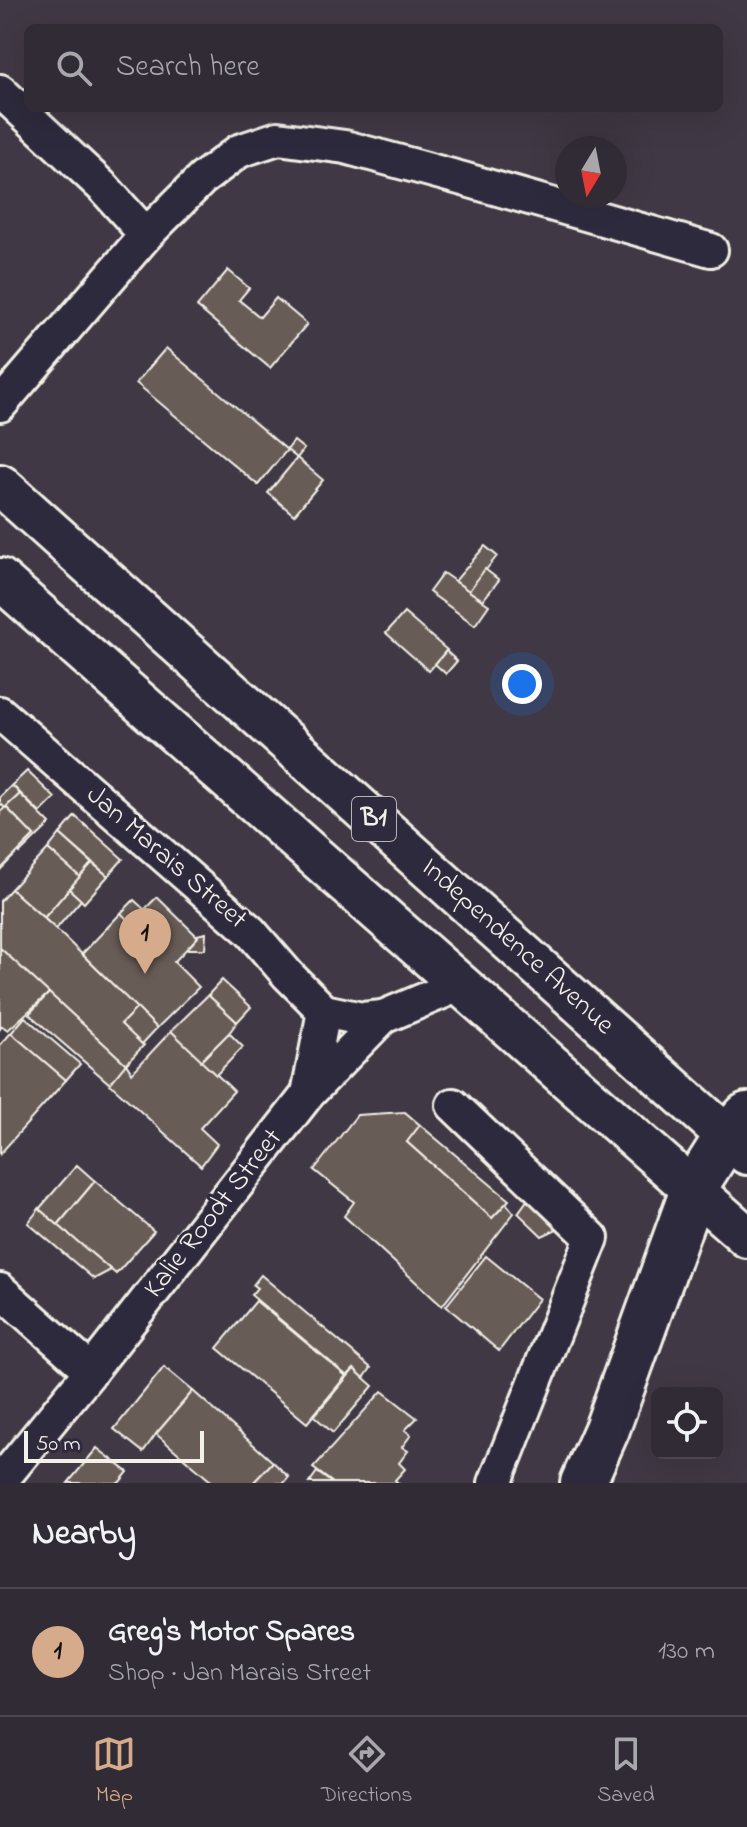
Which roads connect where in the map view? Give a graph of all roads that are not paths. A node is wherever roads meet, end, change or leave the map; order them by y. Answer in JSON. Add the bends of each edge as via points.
{"nodes":[{"id":1,"x":0,"y":91,"type":"edge"},
{"id":2,"x":146,"y":235,"type":"junction"},
{"id":3,"x":711,"y":250,"type":"dead end"},
{"id":4,"x":0,"y":405,"type":"edge"},
{"id":5,"x":0,"y":485,"type":"edge"},
{"id":6,"x":0,"y":579,"type":"edge"},
{"id":7,"x":0,"y":713,"type":"edge"},
{"id":8,"x":459,"y":985,"type":"junction"},
{"id":9,"x":324,"y":1011,"type":"junction"},
{"id":10,"x":383,"y":1017,"type":"junction"},
{"id":11,"x":308,"y":1094,"type":"junction"},
{"id":12,"x":453,"y":1105,"type":"dead end"},
{"id":13,"x":740,"y":1135,"type":"edge"},
{"id":14,"x":693,"y":1190,"type":"junction"},
{"id":15,"x":742,"y":1232,"type":"edge"},
{"id":16,"x":0,"y":1290,"type":"edge"},
{"id":17,"x":91,"y":1371,"type":"junction"},
{"id":18,"x":0,"y":1482,"type":"edge"},
{"id":19,"x":495,"y":1483,"type":"edge"},
{"id":20,"x":583,"y":1483,"type":"edge"}],
"edges":[{"from":1,"to":2,"type":"street"},
{"from":2,"to":3,"type":"street","via":[[202,179],[239,151],[278,138],[345,147]]},
{"from":2,"to":4,"type":"street"},
{"from":5,"to":13,"type":"main road","name":"Independence Avenue","number":"B1"},
{"from":6,"to":8,"type":"main road","number":"B1"},
{"from":7,"to":9,"type":"street","name":"Jan Marais Street","via":[[250,931]]},
{"from":8,"to":10,"type":"street","name":"Kalie Roodt Street"},
{"from":8,"to":14,"type":"main road","number":"B1"},
{"from":9,"to":10,"type":"street","via":[[362,1019]]},
{"from":9,"to":11,"type":"street"},
{"from":10,"to":11,"type":"street","name":"Kalie Roodt Street"},
{"from":11,"to":17,"type":"street","name":"Kalie Roodt Street"},
{"from":12,"to":19,"type":"street","via":[[592,1238]]},
{"from":13,"to":14,"type":"highway"},
{"from":14,"to":15,"type":"main road","number":"B1"},
{"from":14,"to":20,"type":"highway"},
{"from":16,"to":17,"type":"street"},
{"from":17,"to":18,"type":"street","name":"Kalie Roodt Street"}]}
